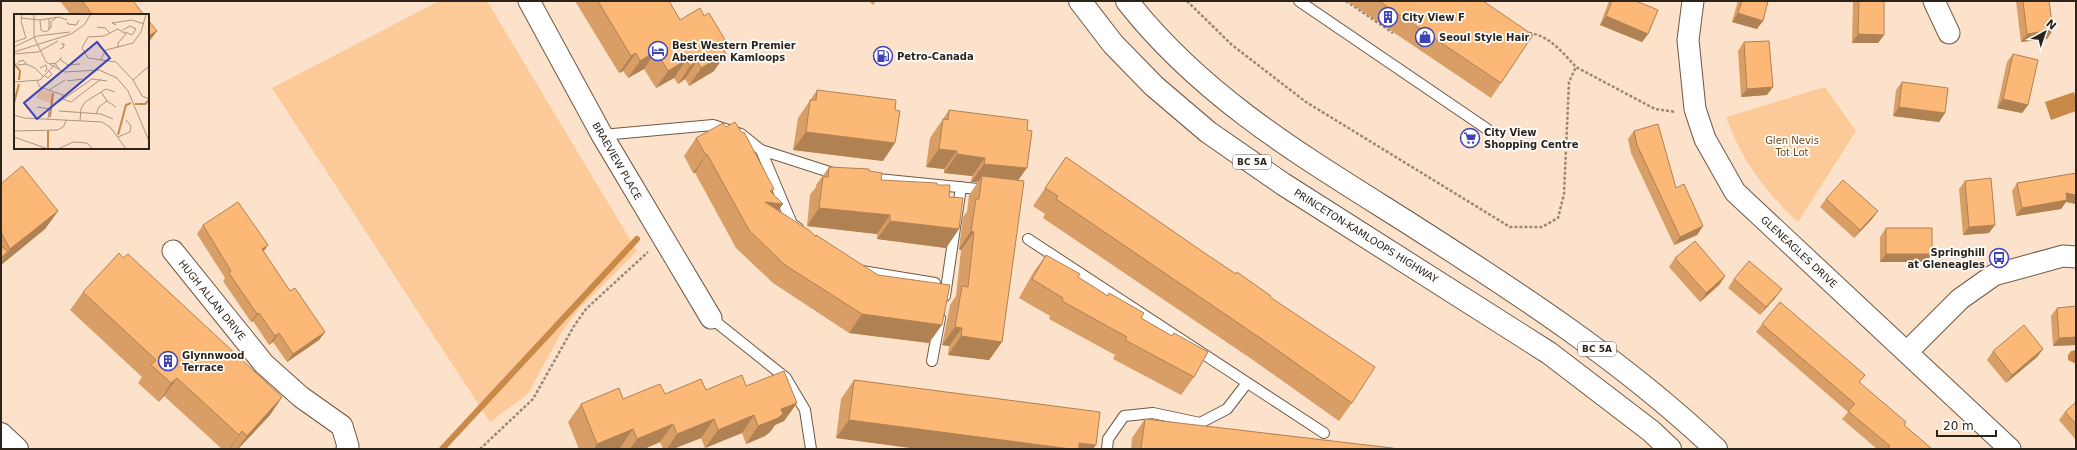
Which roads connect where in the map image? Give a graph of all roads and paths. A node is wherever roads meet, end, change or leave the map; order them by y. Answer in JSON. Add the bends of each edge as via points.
{"nodes":[{"id":1,"x":529,"y":1,"type":"edge"},
{"id":2,"x":1080,"y":1,"type":"edge"},
{"id":3,"x":1127,"y":1,"type":"edge"},
{"id":4,"x":1187,"y":1,"type":"edge"},
{"id":5,"x":1299,"y":1,"type":"edge"},
{"id":6,"x":1346,"y":1,"type":"edge"},
{"id":7,"x":1693,"y":1,"type":"edge"},
{"id":8,"x":1934,"y":1,"type":"edge"},
{"id":9,"x":1393,"y":33,"type":"dead end"},
{"id":10,"x":1523,"y":33,"type":"edge"},
{"id":11,"x":1949,"y":33,"type":"dead end"},
{"id":12,"x":1576,"y":67,"type":"junction"},
{"id":13,"x":1681,"y":113,"type":"dead end"},
{"id":14,"x":1487,"y":129,"type":"dead end"},
{"id":15,"x":602,"y":135,"type":"junction"},
{"id":16,"x":761,"y":150,"type":"junction"},
{"id":17,"x":961,"y":187,"type":"junction"},
{"id":18,"x":1001,"y":191,"type":"edge"},
{"id":19,"x":804,"y":232,"type":"edge"},
{"id":20,"x":663,"y":239,"type":"junction"},
{"id":21,"x":1028,"y":239,"type":"dead end"},
{"id":22,"x":173,"y":252,"type":"dead end"},
{"id":23,"x":2076,"y":257,"type":"edge"},
{"id":24,"x":852,"y":266,"type":"edge"},
{"id":25,"x":947,"y":285,"type":"junction"},
{"id":26,"x":711,"y":318,"type":"joint"},
{"id":27,"x":1906,"y":352,"type":"junction"},
{"id":28,"x":932,"y":361,"type":"dead end"},
{"id":29,"x":1247,"y":383,"type":"junction"},
{"id":30,"x":1,"y":434,"type":"edge"},
{"id":31,"x":1324,"y":434,"type":"dead end"},
{"id":32,"x":17,"y":449,"type":"edge"},
{"id":33,"x":347,"y":449,"type":"edge"},
{"id":34,"x":480,"y":449,"type":"edge"},
{"id":35,"x":811,"y":449,"type":"edge"},
{"id":36,"x":1107,"y":449,"type":"edge"},
{"id":37,"x":1670,"y":449,"type":"edge"},
{"id":38,"x":1716,"y":449,"type":"edge"},
{"id":39,"x":2010,"y":449,"type":"edge"}],
"edges":[{"from":1,"to":15,"type":"street","name":"BRAEVIEW PLACE"},
{"from":2,"to":37,"type":"main road","name":"PRINCETON-KAMLOOPS HIGHWAY","number":"BC 5A","via":[[1118,49],[1154,86],[1208,132],[1284,184],[1549,353],[1651,431]]},
{"from":3,"to":38,"type":"main road","number":"BC 5A","via":[[1180,60],[1231,106],[1576,333],[1678,412]]},
{"from":4,"to":12,"type":"path","via":[[1232,45],[1306,102],[1510,227],[1542,227],[1558,218],[1564,194],[1569,82]]},
{"from":5,"to":14,"type":"lane"},
{"from":6,"to":9,"type":"path"},
{"from":7,"to":27,"type":"street","name":"GLENEAGLES DRIVE","via":[[1688,40],[1695,109],[1705,139],[1735,192]]},
{"from":8,"to":11,"type":"street"},
{"from":10,"to":12,"type":"path","via":[[1534,34],[1549,41]]},
{"from":12,"to":13,"type":"path","via":[[1655,109]]},
{"from":15,"to":16,"type":"lane","via":[[713,125],[742,134]]},
{"from":15,"to":20,"type":"street","name":"BRAEVIEW PLACE"},
{"from":16,"to":17,"type":"lane","via":[[834,174]]},
{"from":16,"to":19,"type":"lane","via":[[792,224]]},
{"from":17,"to":18,"type":"lane"},
{"from":17,"to":25,"type":"lane"},
{"from":20,"to":26,"type":"street","name":"BRAEVIEW PLACE"},
{"from":20,"to":34,"type":"path","via":[[586,309],[533,399]]},
{"from":21,"to":29,"type":"lane"},
{"from":22,"to":33,"type":"street","name":"HUGH ALLAN DRIVE","via":[[264,364],[301,397],[342,426]]},
{"from":23,"to":27,"type":"street","via":[[2063,256],[1994,275],[1960,299]]},
{"from":24,"to":25,"type":"lane","via":[[858,270]]},
{"from":25,"to":28,"type":"lane"},
{"from":26,"to":35,"type":"lane","via":[[786,378],[805,410]]},
{"from":27,"to":39,"type":"street","name":"GLENEAGLES DRIVE"},
{"from":29,"to":31,"type":"lane"},
{"from":29,"to":36,"type":"lane","via":[[1227,409],[1200,423],[1153,413],[1124,416],[1108,440]]},
{"from":30,"to":32,"type":"main road"}]}
